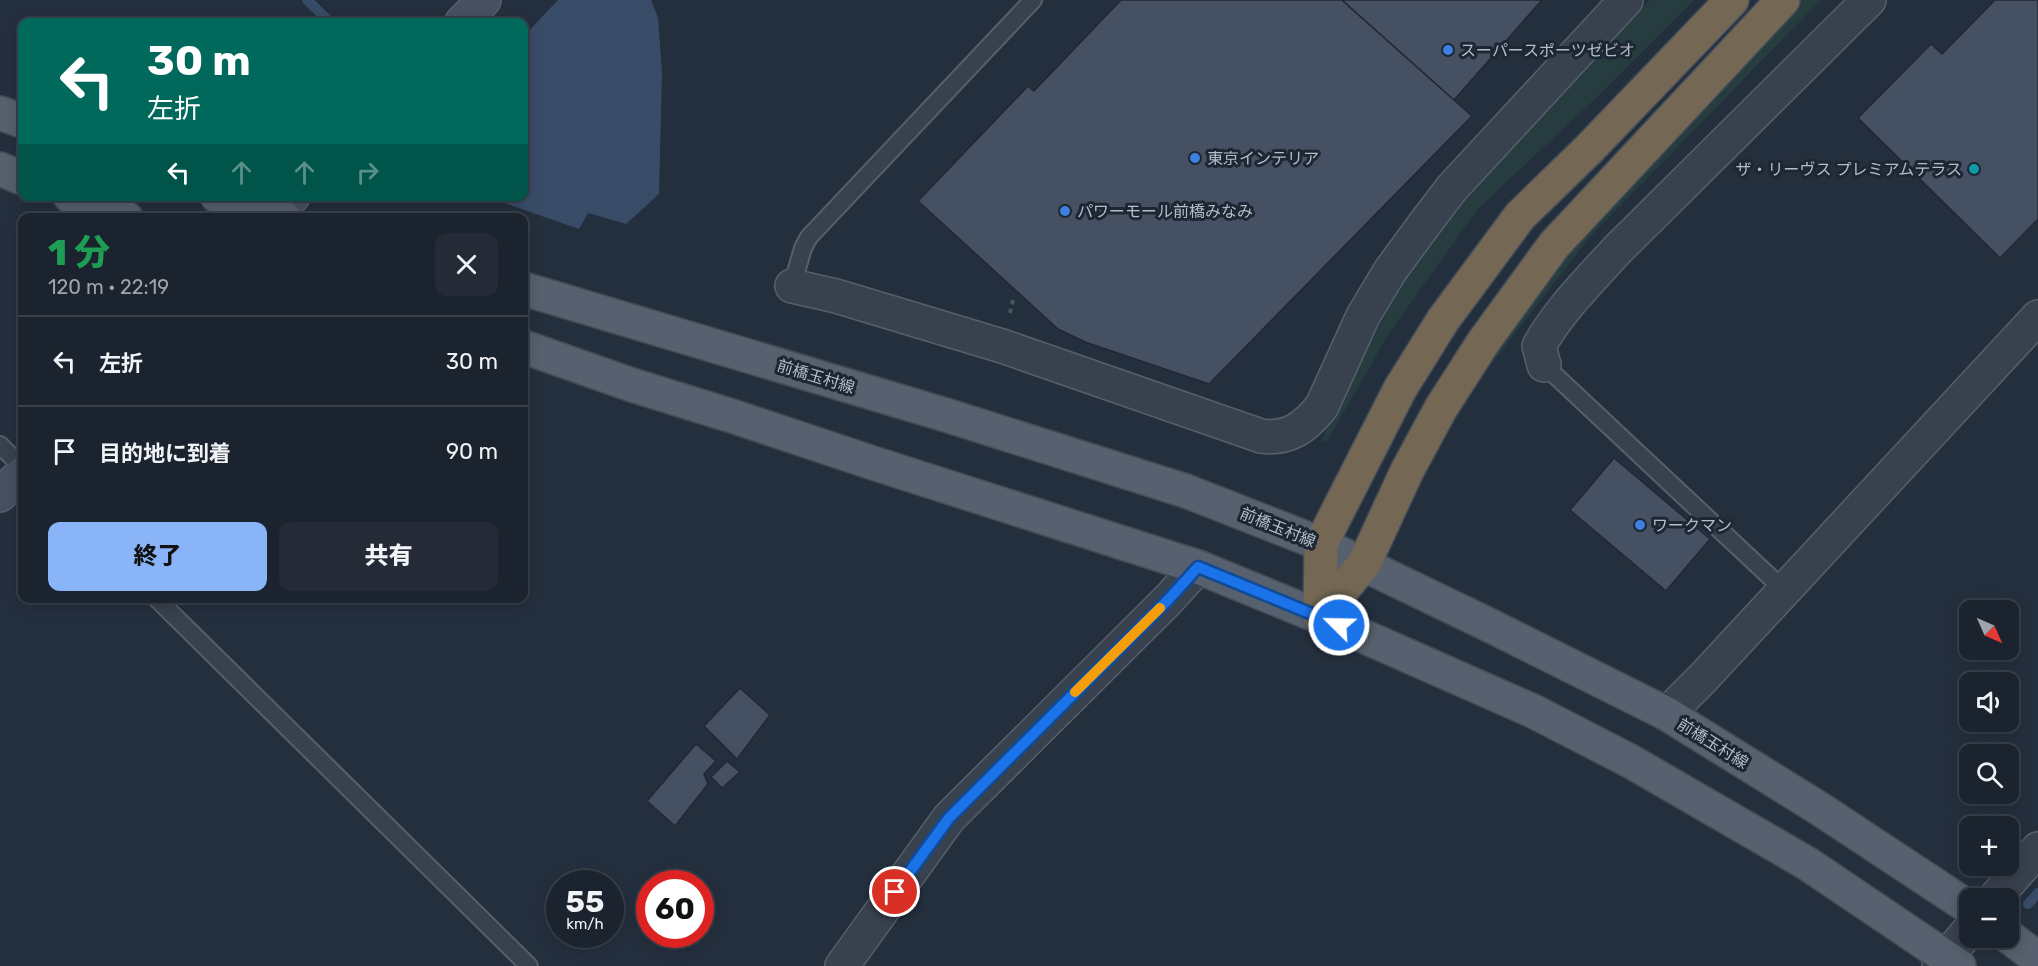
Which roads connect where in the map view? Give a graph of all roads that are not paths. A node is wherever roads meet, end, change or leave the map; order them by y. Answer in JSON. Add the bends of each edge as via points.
{"nodes":[{"id":1,"x":484,"y":0,"type":"edge"},
{"id":2,"x":1033,"y":0,"type":"edge"},
{"id":3,"x":1626,"y":0,"type":"edge"},
{"id":4,"x":1732,"y":0,"type":"edge"},
{"id":5,"x":1783,"y":0,"type":"edge"},
{"id":6,"x":1869,"y":0,"type":"edge"},
{"id":7,"x":466,"y":18,"type":"edge"},
{"id":8,"x":0,"y":113,"type":"edge"},
{"id":9,"x":18,"y":120,"type":"edge"},
{"id":10,"x":0,"y":169,"type":"edge"},
{"id":11,"x":18,"y":176,"type":"edge"},
{"id":12,"x":83,"y":201,"type":"edge"},
{"id":13,"x":237,"y":201,"type":"edge"},
{"id":14,"x":281,"y":212,"type":"edge"},
{"id":15,"x":113,"y":213,"type":"edge"},
{"id":16,"x":792,"y":286,"type":"joint"},
{"id":17,"x":528,"y":290,"type":"edge"},
{"id":18,"x":2038,"y":317,"type":"edge"},
{"id":19,"x":528,"y":348,"type":"edge"},
{"id":20,"x":1544,"y":365,"type":"joint"},
{"id":21,"x":0,"y":445,"type":"edge"},
{"id":22,"x":18,"y":463,"type":"edge"},
{"id":23,"x":18,"y":478,"type":"edge"},
{"id":24,"x":0,"y":495,"type":"edge"},
{"id":25,"x":1321,"y":544,"type":"junction"},
{"id":26,"x":1364,"y":564,"type":"junction"},
{"id":27,"x":1198,"y":567,"type":"junction"},
{"id":28,"x":1784,"y":590,"type":"junction"},
{"id":29,"x":161,"y":603,"type":"edge"},
{"id":30,"x":1320,"y":617,"type":"junction"},
{"id":31,"x":1667,"y":714,"type":"junction"},
{"id":32,"x":2038,"y":849,"type":"edge"},
{"id":33,"x":2004,"y":888,"type":"edge"},
{"id":34,"x":1959,"y":901,"type":"edge"},
{"id":35,"x":2019,"y":944,"type":"edge"},
{"id":36,"x":1959,"y":946,"type":"edge"},
{"id":37,"x":2038,"y":959,"type":"edge"},
{"id":38,"x":1948,"y":963,"type":"edge"},
{"id":39,"x":529,"y":966,"type":"edge"},
{"id":40,"x":842,"y":966,"type":"edge"}],
"edges":[{"from":1,"to":7,"type":"street"},
{"from":2,"to":16,"type":"lane","via":[[809,237]]},
{"from":3,"to":16,"type":"street","via":[[1452,188],[1390,271],[1363,316],[1322,406],[1302,428],[1287,435],[1261,436],[1002,346]]},
{"from":4,"to":25,"type":"highway","via":[[1513,226],[1443,320],[1400,388]]},
{"from":5,"to":26,"type":"highway","via":[[1554,245],[1441,408]]},
{"from":6,"to":20,"type":"street","via":[[1581,290],[1539,346]]},
{"from":8,"to":9,"type":"main road"},
{"from":10,"to":11,"type":"main road"},
{"from":12,"to":15,"type":"main road"},
{"from":13,"to":14,"type":"main road"},
{"from":17,"to":25,"type":"main road","name":"前橋玉村線","via":[[1186,491]]},
{"from":18,"to":28,"type":"street"},
{"from":19,"to":27,"type":"main road"},
{"from":20,"to":28,"type":"lane"},
{"from":21,"to":22,"type":"lane"},
{"from":23,"to":24,"type":"street"},
{"from":25,"to":26,"type":"main road","name":"前橋玉村線"},
{"from":25,"to":30,"type":"highway"},
{"from":26,"to":30,"type":"highway"},
{"from":26,"to":31,"type":"main road","name":"前橋玉村線"},
{"from":27,"to":30,"type":"main road"},
{"from":27,"to":40,"type":"street","via":[[949,818]]},
{"from":28,"to":31,"type":"street"},
{"from":29,"to":39,"type":"lane"},
{"from":30,"to":38,"type":"main road","via":[[1533,711],[1630,761],[1809,864]]},
{"from":31,"to":34,"type":"main road","name":"前橋玉村線"},
{"from":32,"to":33,"type":"street"},
{"from":35,"to":37,"type":"main road"},
{"from":36,"to":38,"type":"street"}]}
